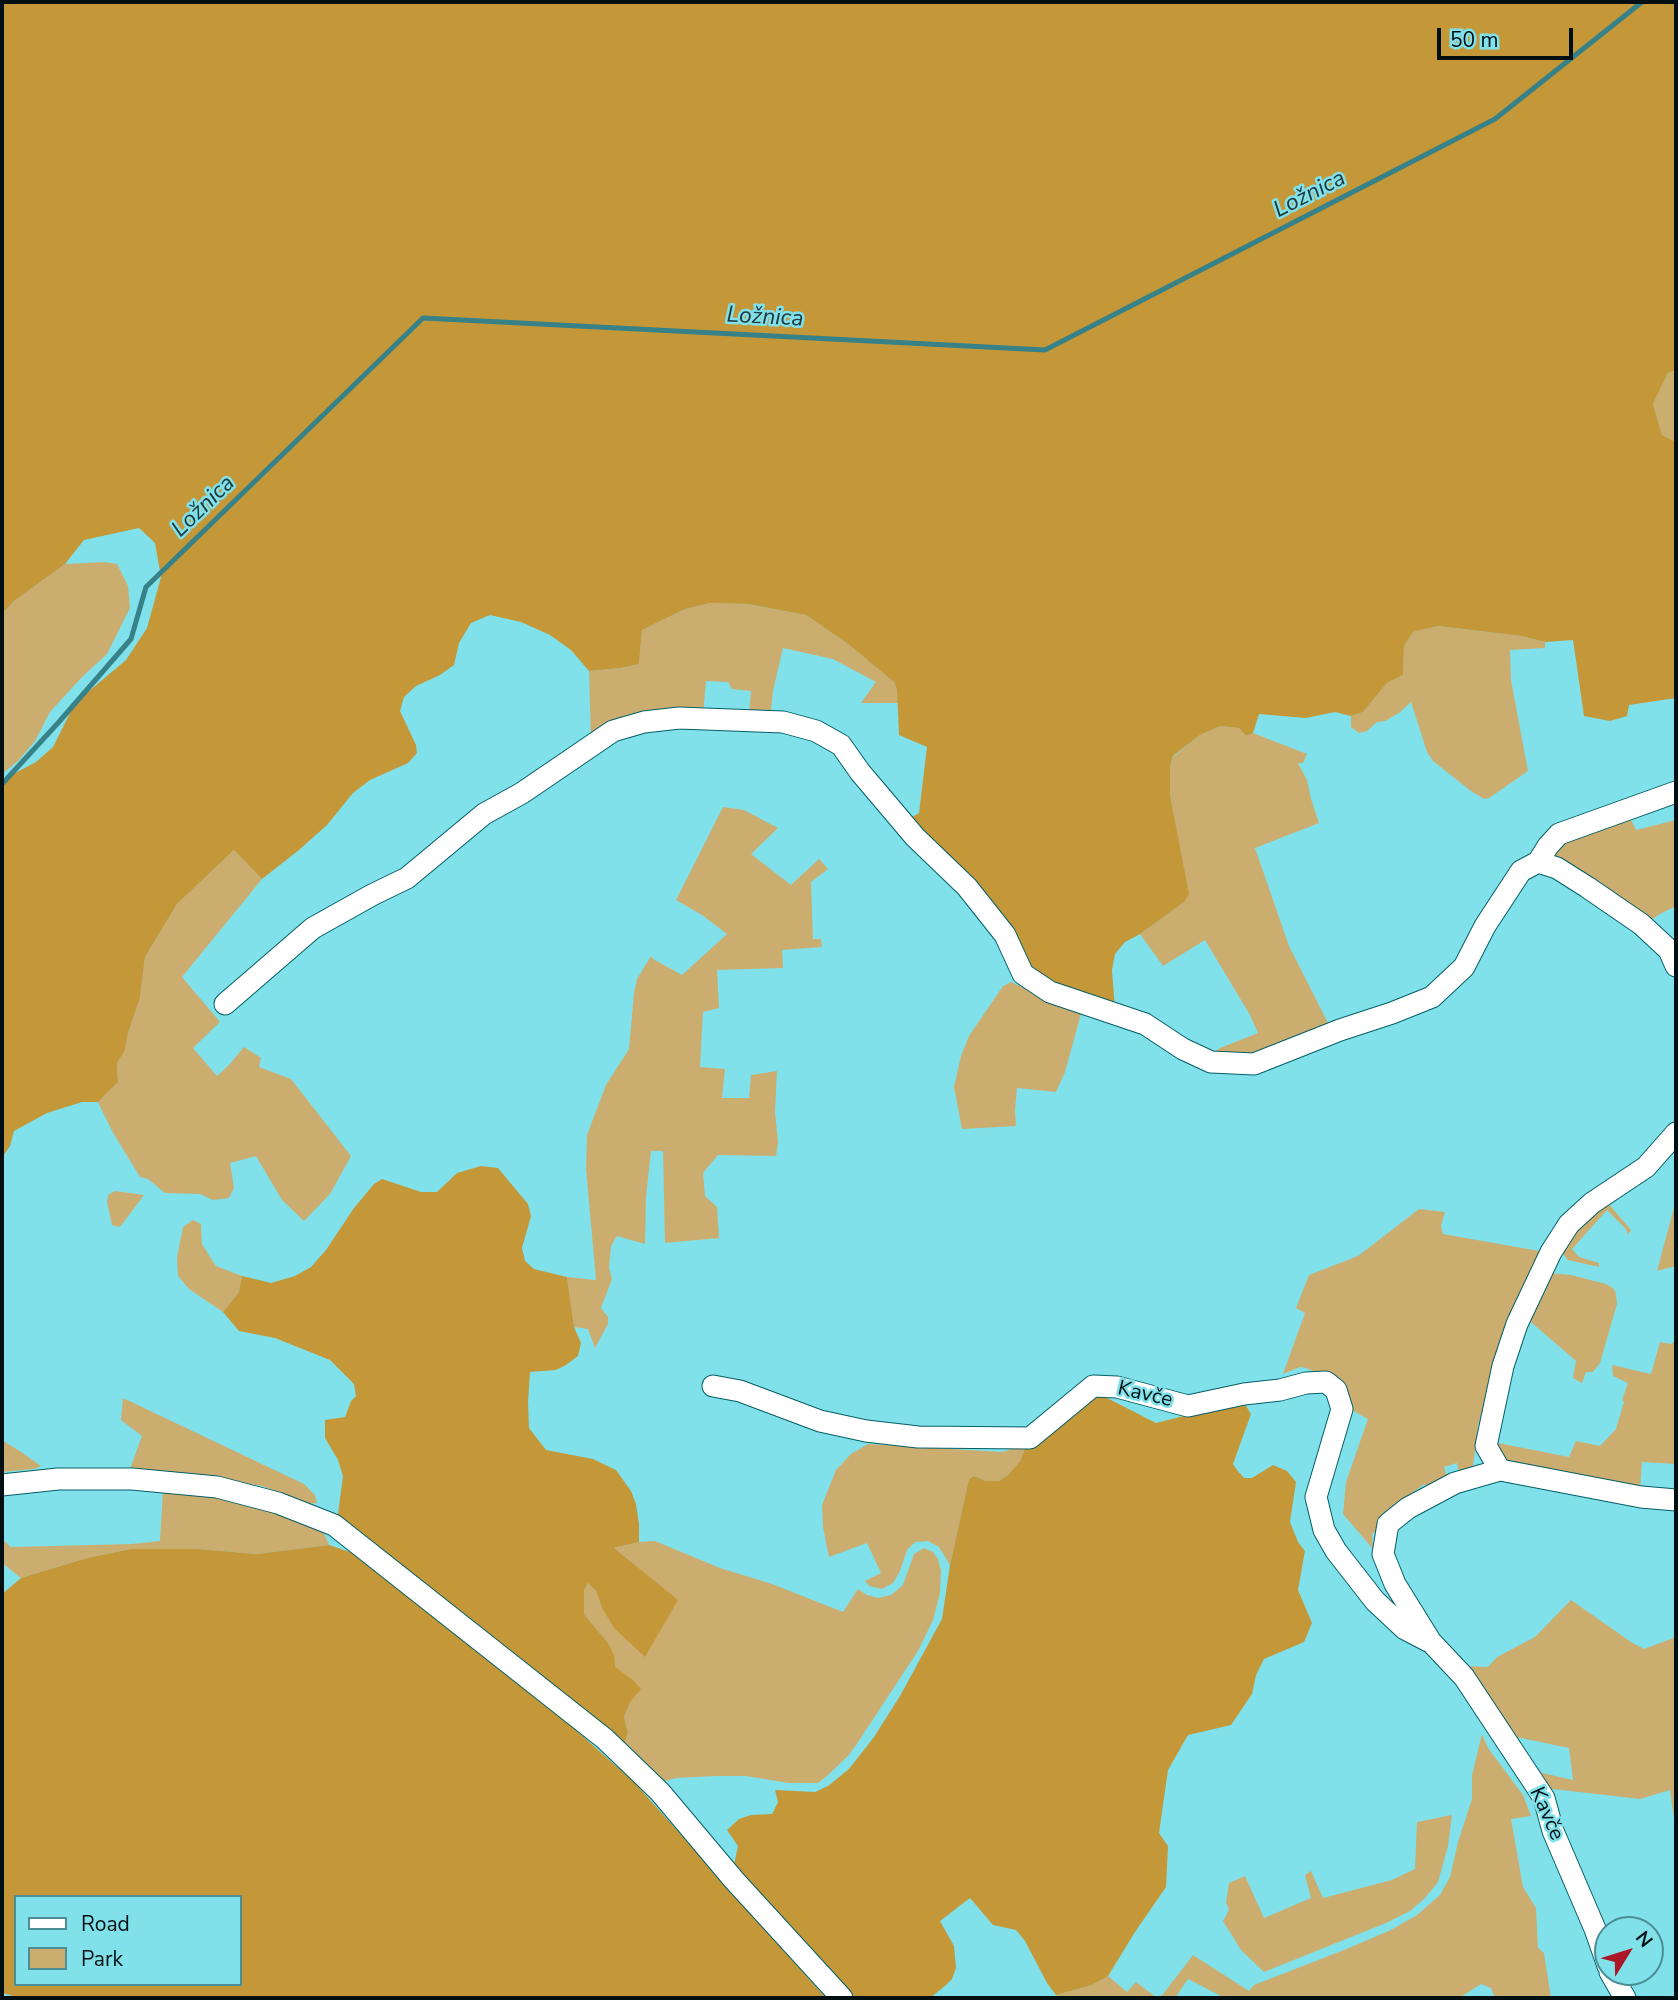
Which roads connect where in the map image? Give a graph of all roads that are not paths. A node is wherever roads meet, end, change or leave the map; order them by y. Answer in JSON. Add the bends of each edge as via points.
{"nodes":[{"id":1,"x":1676,"y":792,"type":"edge"},
{"id":2,"x":1538,"y":862,"type":"junction"},
{"id":3,"x":1676,"y":966,"type":"edge"},
{"id":4,"x":225,"y":1004,"type":"dead end"},
{"id":5,"x":1676,"y":1133,"type":"edge"},
{"id":6,"x":713,"y":1386,"type":"dead end"},
{"id":7,"x":1500,"y":1470,"type":"junction"},
{"id":8,"x":2,"y":1485,"type":"edge"},
{"id":9,"x":1676,"y":1500,"type":"edge"},
{"id":10,"x":1432,"y":1643,"type":"junction"},
{"id":11,"x":1594,"y":1929,"type":"edge"},
{"id":12,"x":842,"y":1998,"type":"edge"}],
"edges":[{"from":1,"to":2,"type":"street","via":[[1559,834]]},
{"from":2,"to":3,"type":"street","via":[[1567,874],[1641,924],[1669,950]]},
{"from":2,"to":4,"type":"street","via":[[1521,870],[1464,967],[1432,996],[1254,1064],[1211,1062],[1145,1024],[1050,992],[1023,974],[1005,935],[967,887],[915,837],[841,745],[783,722],[691,718],[644,722],[613,731],[484,814],[407,878],[313,928]]},
{"from":5,"to":7,"type":"street","via":[[1646,1167],[1569,1224],[1551,1252],[1503,1366],[1486,1446]]},
{"from":6,"to":10,"type":"street","name":"Kavče","via":[[866,1431],[918,1437],[1030,1438],[1093,1385],[1188,1406],[1326,1382],[1336,1390],[1342,1409],[1316,1497],[1324,1530],[1375,1601],[1405,1629]]},
{"from":7,"to":9,"type":"street"},
{"from":7,"to":10,"type":"street","name":"Kavče","via":[[1455,1483],[1388,1524],[1383,1554],[1395,1584]]},
{"from":8,"to":12,"type":"street","via":[[132,1479],[217,1488],[278,1503],[334,1525],[605,1739],[660,1792]]},
{"from":10,"to":11,"type":"street","name":"Kavče","via":[[1464,1677],[1544,1798]]}]}
